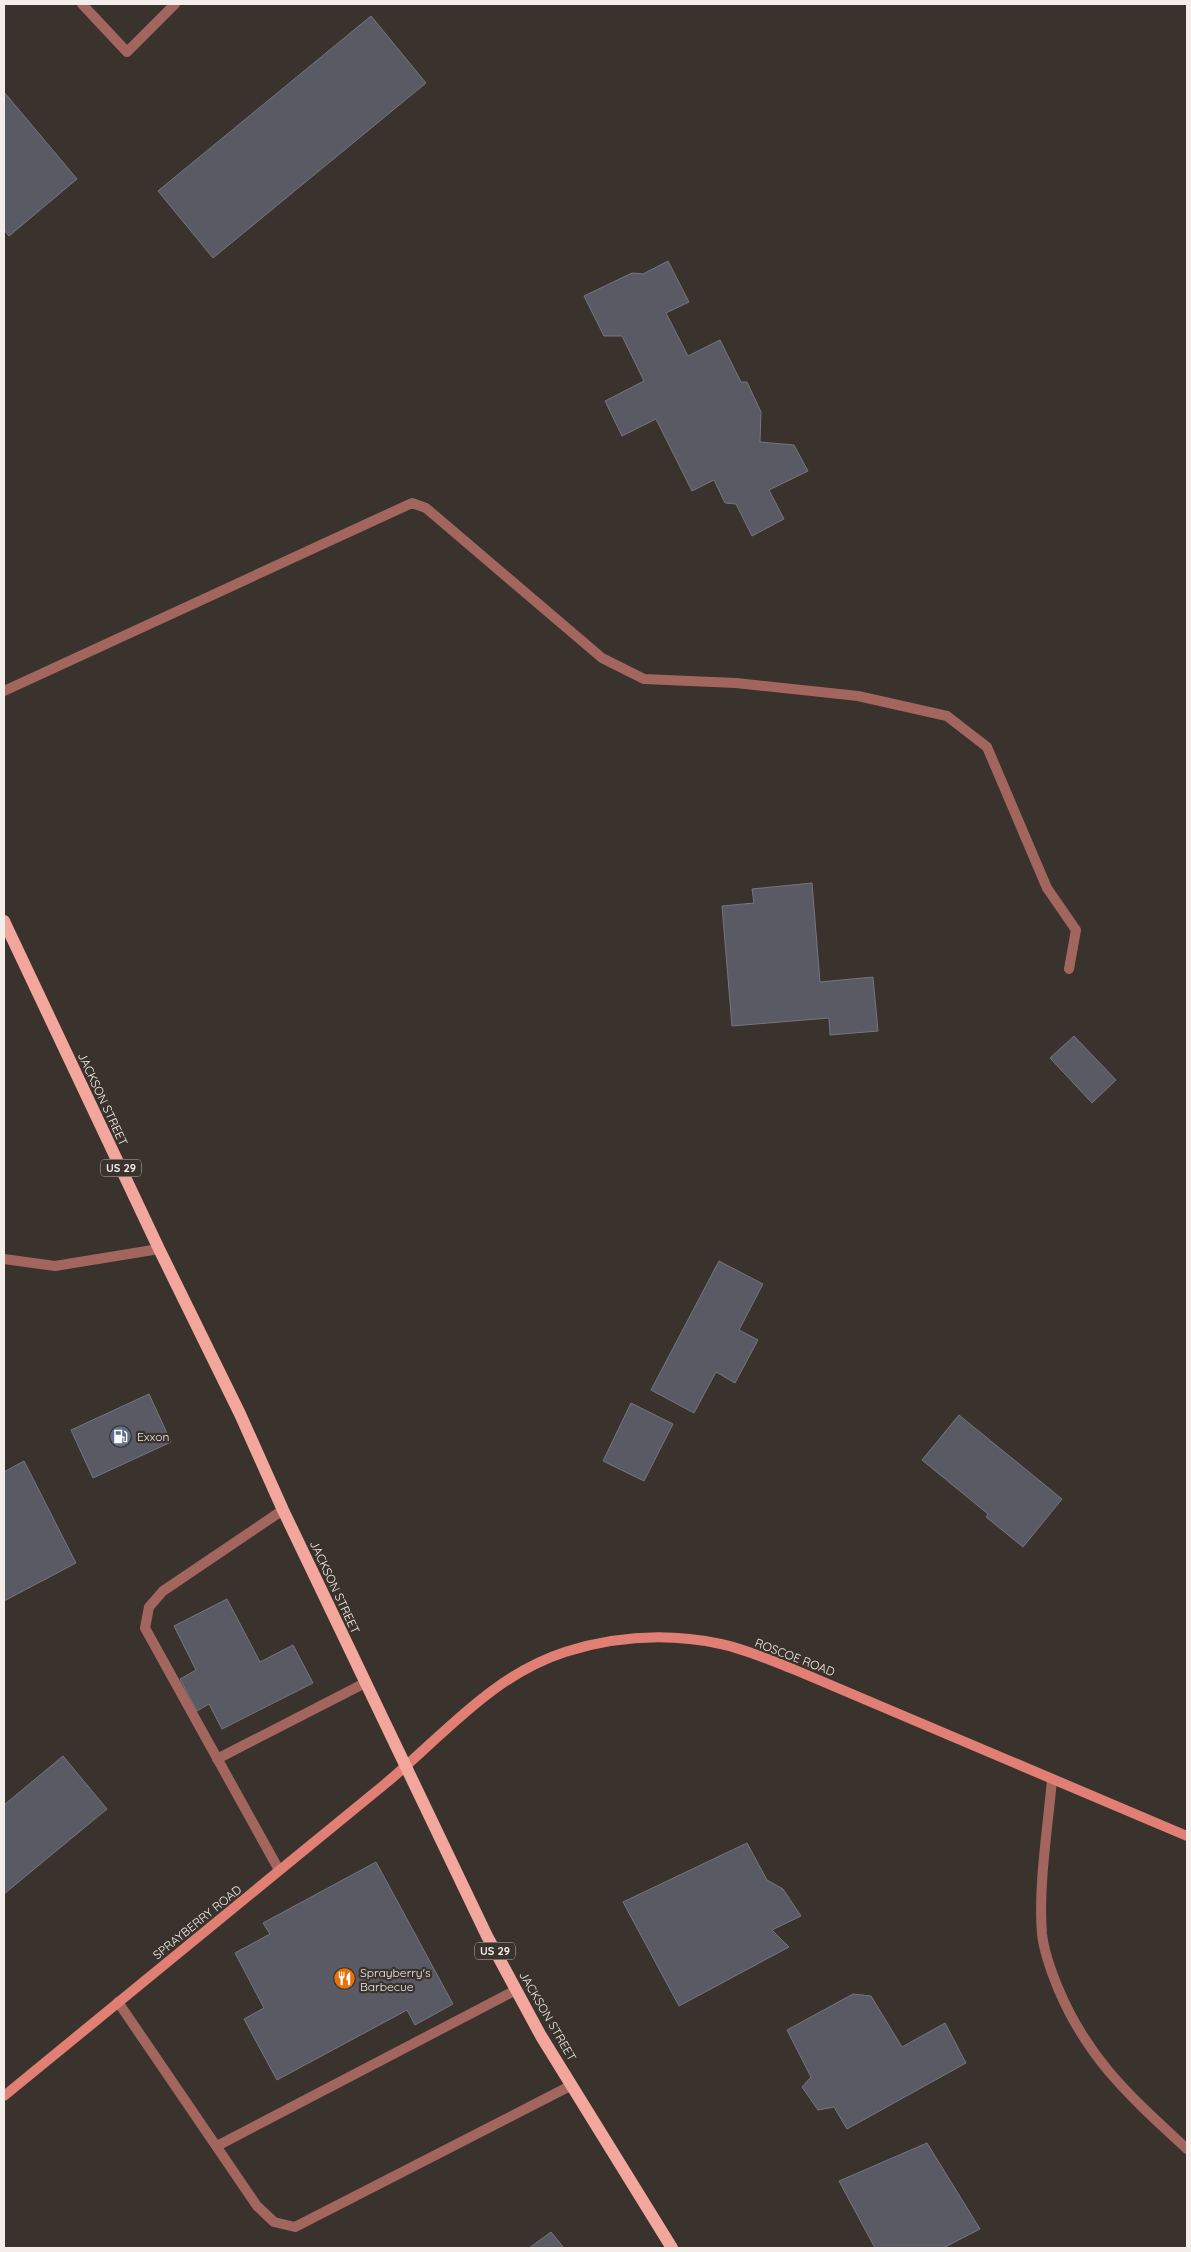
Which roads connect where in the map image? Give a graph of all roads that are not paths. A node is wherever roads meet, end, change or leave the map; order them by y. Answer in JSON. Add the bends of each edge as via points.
{"nodes":[{"id":1,"x":82,"y":4,"type":"edge"},
{"id":2,"x":175,"y":4,"type":"edge"},
{"id":3,"x":4,"y":691,"type":"edge"},
{"id":4,"x":4,"y":922,"type":"edge"},
{"id":5,"x":1069,"y":969,"type":"dead end"},
{"id":6,"x":159,"y":1249,"type":"junction"},
{"id":7,"x":4,"y":1259,"type":"edge"},
{"id":8,"x":283,"y":1510,"type":"junction"},
{"id":9,"x":366,"y":1683,"type":"junction"},
{"id":10,"x":217,"y":1759,"type":"junction"},
{"id":11,"x":406,"y":1767,"type":"junction"},
{"id":12,"x":1052,"y":1779,"type":"junction"},
{"id":13,"x":1187,"y":1836,"type":"edge"},
{"id":14,"x":279,"y":1870,"type":"junction"},
{"id":15,"x":516,"y":1990,"type":"junction"},
{"id":16,"x":118,"y":2002,"type":"junction"},
{"id":17,"x":572,"y":2085,"type":"junction"},
{"id":18,"x":4,"y":2096,"type":"edge"},
{"id":19,"x":217,"y":2146,"type":"junction"},
{"id":20,"x":1187,"y":2149,"type":"edge"},
{"id":21,"x":672,"y":2248,"type":"edge"}],
"edges":[{"from":1,"to":2,"type":"lane","via":[[127,52]]},
{"from":3,"to":5,"type":"lane","via":[[412,503],[426,508],[602,658],[644,679],[736,683],[858,696],[947,716],[987,747],[1047,888],[1076,930]]},
{"from":4,"to":6,"type":"main road","name":"JACKSON STREET","number":"US 29"},
{"from":6,"to":7,"type":"lane","via":[[55,1266]]},
{"from":6,"to":8,"type":"main road","name":"JACKSON STREET","number":"US 29"},
{"from":8,"to":9,"type":"main road","name":"JACKSON STREET","number":"US 29"},
{"from":8,"to":10,"type":"lane","via":[[163,1591],[149,1607],[145,1628]]},
{"from":9,"to":10,"type":"lane"},
{"from":9,"to":11,"type":"main road","name":"JACKSON STREET","number":"US 29"},
{"from":10,"to":14,"type":"lane"},
{"from":11,"to":12,"type":"main road","name":"ROSCOE ROAD","via":[[478,1699],[533,1664],[603,1642],[683,1638],[723,1644],[760,1657]]},
{"from":11,"to":14,"type":"main road","name":"SPRAYBERRY ROAD"},
{"from":11,"to":15,"type":"main road","name":"JACKSON STREET","number":"US 29"},
{"from":12,"to":13,"type":"main road","name":"ROSCOE ROAD"},
{"from":12,"to":20,"type":"lane","via":[[1042,1897],[1042,1935],[1051,1971],[1066,2008],[1104,2068]]},
{"from":14,"to":16,"type":"main road","name":"SPRAYBERRY ROAD"},
{"from":15,"to":17,"type":"main road","name":"JACKSON STREET","number":"US 29"},
{"from":15,"to":19,"type":"lane"},
{"from":16,"to":18,"type":"main road","name":"SPRAYBERRY ROAD"},
{"from":16,"to":19,"type":"lane"},
{"from":17,"to":19,"type":"lane","via":[[295,2227],[274,2222],[257,2206]]},
{"from":17,"to":21,"type":"main road","name":"JACKSON STREET","number":"US 29"}]}
